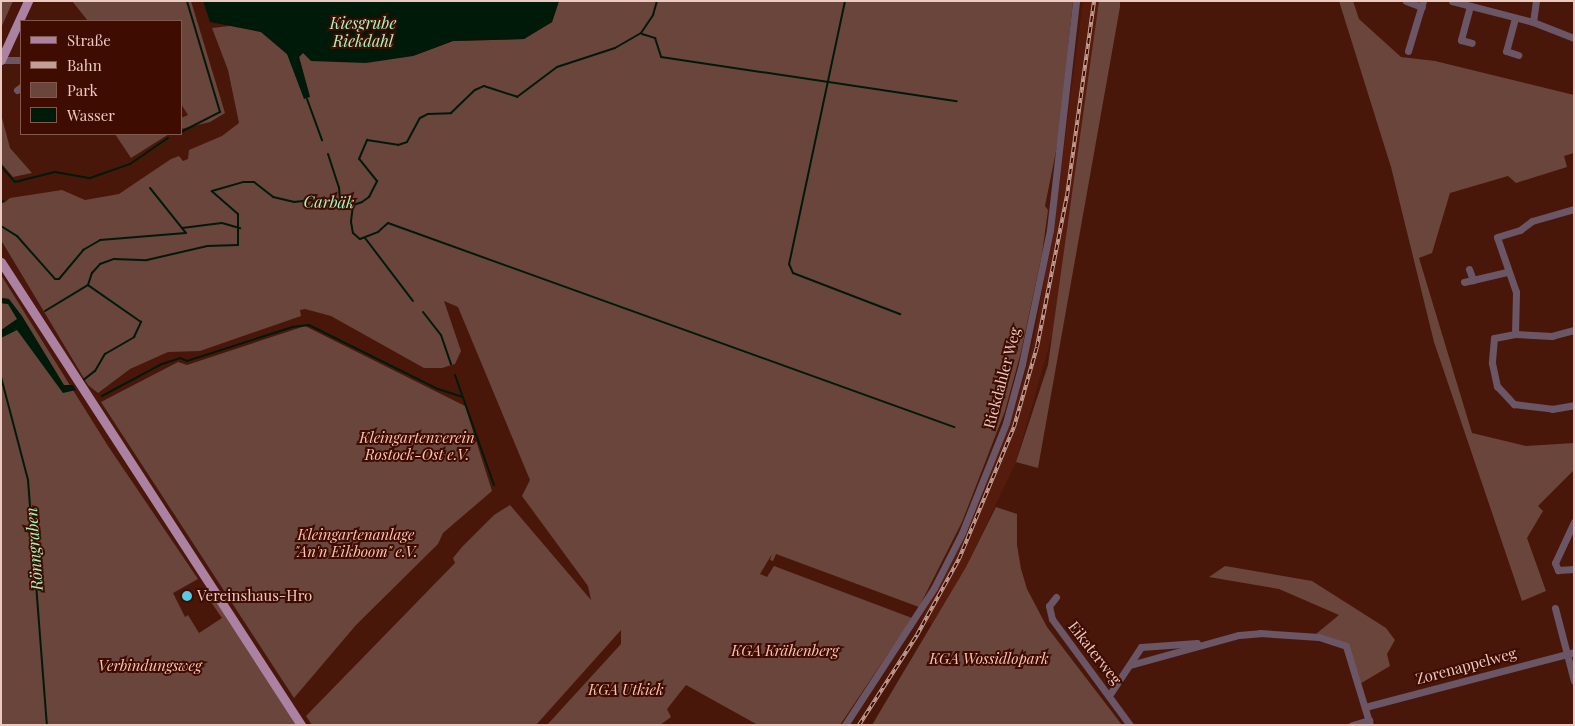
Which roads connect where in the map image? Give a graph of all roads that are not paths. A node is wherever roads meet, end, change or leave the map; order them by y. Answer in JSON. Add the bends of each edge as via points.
{"nodes":[{"id":1,"x":28,"y":1,"type":"edge"},
{"id":2,"x":1076,"y":1,"type":"edge"},
{"id":3,"x":1406,"y":1,"type":"edge"},
{"id":4,"x":1452,"y":1,"type":"edge"},
{"id":5,"x":1536,"y":1,"type":"edge"},
{"id":6,"x":1422,"y":4,"type":"edge"},
{"id":7,"x":1470,"y":6,"type":"junction"},
{"id":8,"x":1515,"y":18,"type":"junction"},
{"id":9,"x":1533,"y":22,"type":"junction"},
{"id":10,"x":1574,"y":38,"type":"edge"},
{"id":11,"x":1472,"y":43,"type":"dead end"},
{"id":12,"x":1408,"y":51,"type":"dead end"},
{"id":13,"x":1518,"y":55,"type":"dead end"},
{"id":14,"x":1,"y":60,"type":"edge"},
{"id":15,"x":20,"y":60,"type":"edge"},
{"id":16,"x":1574,"y":209,"type":"edge"},
{"id":17,"x":1,"y":262,"type":"edge"},
{"id":18,"x":1469,"y":269,"type":"dead end"},
{"id":19,"x":1507,"y":272,"type":"junction"},
{"id":20,"x":1472,"y":280,"type":"junction"},
{"id":21,"x":1464,"y":282,"type":"dead end"},
{"id":22,"x":1574,"y":330,"type":"edge"},
{"id":23,"x":1515,"y":334,"type":"junction"},
{"id":24,"x":1574,"y":405,"type":"edge"},
{"id":25,"x":1574,"y":522,"type":"edge"},
{"id":26,"x":1574,"y":569,"type":"edge"},
{"id":27,"x":1056,"y":597,"type":"dead end"},
{"id":28,"x":1555,"y":608,"type":"dead end"},
{"id":29,"x":1202,"y":643,"type":"junction"},
{"id":30,"x":1570,"y":653,"type":"edge"},
{"id":31,"x":1130,"y":665,"type":"junction"},
{"id":32,"x":1574,"y":681,"type":"edge"},
{"id":33,"x":1110,"y":694,"type":"junction"},
{"id":34,"x":1365,"y":707,"type":"junction"},
{"id":35,"x":1369,"y":723,"type":"edge"},
{"id":36,"x":300,"y":725,"type":"edge"},
{"id":37,"x":845,"y":725,"type":"edge"},
{"id":38,"x":1130,"y":725,"type":"edge"},
{"id":39,"x":1352,"y":725,"type":"edge"}],
"edges":[{"from":1,"to":14,"type":"main road"},
{"from":2,"to":37,"type":"street","name":"Riekdahler Weg","via":[[1050,230],[1006,423],[962,533],[934,588]]},
{"from":3,"to":6,"type":"street"},
{"from":4,"to":7,"type":"street"},
{"from":5,"to":9,"type":"street"},
{"from":6,"to":12,"type":"street"},
{"from":7,"to":8,"type":"street"},
{"from":7,"to":11,"type":"street","via":[[1458,40]]},
{"from":8,"to":9,"type":"street"},
{"from":8,"to":13,"type":"street","via":[[1506,51]]},
{"from":9,"to":10,"type":"street"},
{"from":14,"to":15,"type":"street"},
{"from":16,"to":19,"type":"street","via":[[1532,221],[1497,237]]},
{"from":17,"to":36,"type":"main road"},
{"from":18,"to":20,"type":"street"},
{"from":19,"to":20,"type":"street"},
{"from":19,"to":23,"type":"street","via":[[1516,292]]},
{"from":20,"to":21,"type":"street"},
{"from":22,"to":23,"type":"street","via":[[1552,336]]},
{"from":23,"to":24,"type":"street","via":[[1494,338],[1493,374],[1503,396],[1525,408]]},
{"from":25,"to":26,"type":"street","via":[[1555,563],[1558,570]]},
{"from":27,"to":33,"type":"street","name":"Eikaterweg","via":[[1049,606],[1052,619]]},
{"from":28,"to":30,"type":"street"},
{"from":29,"to":31,"type":"street"},
{"from":29,"to":31,"type":"street","via":[[1142,647]]},
{"from":29,"to":34,"type":"street","via":[[1260,633],[1318,637],[1341,643],[1348,651]]},
{"from":30,"to":32,"type":"street"},
{"from":30,"to":34,"type":"street","name":"Zorenappelweg"},
{"from":31,"to":33,"type":"street"},
{"from":33,"to":38,"type":"street","name":"Eikaterweg"},
{"from":34,"to":35,"type":"street"},
{"from":35,"to":39,"type":"street"}]}
